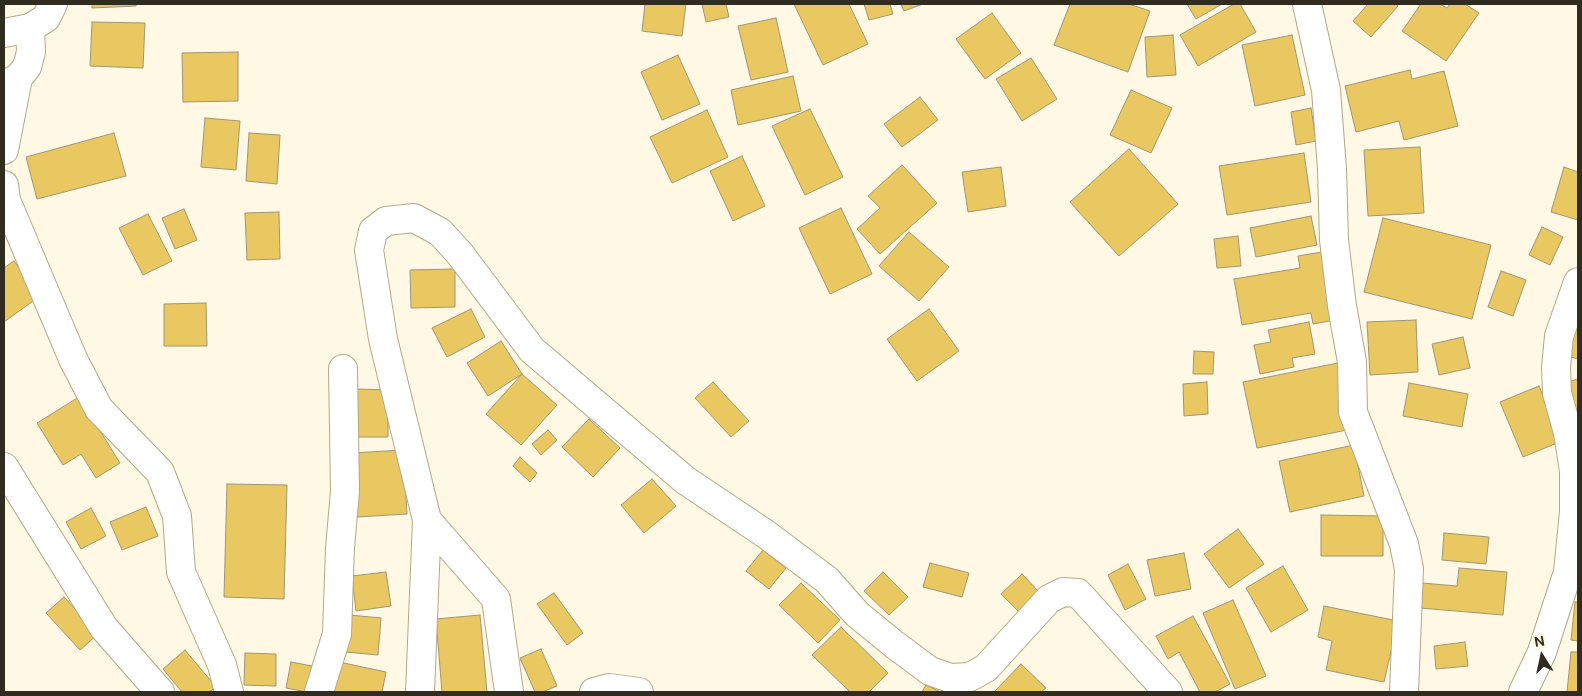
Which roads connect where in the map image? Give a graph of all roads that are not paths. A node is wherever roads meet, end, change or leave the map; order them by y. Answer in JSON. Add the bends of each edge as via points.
{"nodes":[{"id":1,"x":53,"y":4,"type":"edge"},
{"id":2,"x":1307,"y":4,"type":"edge"},
{"id":3,"x":17,"y":30,"type":"edge"},
{"id":4,"x":11,"y":81,"type":"edge"},
{"id":5,"x":4,"y":150,"type":"edge"},
{"id":6,"x":4,"y":185,"type":"edge"},
{"id":7,"x":1578,"y":282,"type":"edge"},
{"id":8,"x":343,"y":370,"type":"dead end"},
{"id":9,"x":4,"y":467,"type":"edge"},
{"id":10,"x":427,"y":520,"type":"junction"},
{"id":11,"x":160,"y":692,"type":"edge"},
{"id":12,"x":229,"y":692,"type":"edge"},
{"id":13,"x":319,"y":692,"type":"edge"},
{"id":14,"x":420,"y":692,"type":"edge"},
{"id":15,"x":509,"y":692,"type":"edge"},
{"id":16,"x":594,"y":692,"type":"edge"},
{"id":17,"x":639,"y":692,"type":"edge"},
{"id":18,"x":1168,"y":692,"type":"edge"},
{"id":19,"x":1404,"y":692,"type":"edge"},
{"id":20,"x":1523,"y":692,"type":"edge"}],
"edges":[{"from":1,"to":3,"type":"street","via":[[46,18]]},
{"from":2,"to":19,"type":"street","via":[[1326,90],[1334,240],[1352,362],[1354,412],[1404,544],[1409,570]]},
{"from":3,"to":4,"type":"street","via":[[31,52],[27,67]]},
{"from":4,"to":5,"type":"street"},
{"from":6,"to":12,"type":"street","via":[[6,200],[73,359],[99,409],[160,472],[177,516],[181,572],[222,665]]},
{"from":7,"to":20,"type":"street","via":[[1559,336],[1556,367],[1557,393],[1574,471],[1568,572],[1542,652]]},
{"from":8,"to":13,"type":"street","via":[[346,491],[340,548],[338,634]]},
{"from":9,"to":11,"type":"street","via":[[104,628]]},
{"from":10,"to":14,"type":"street"},
{"from":10,"to":15,"type":"street","via":[[496,600]]},
{"from":10,"to":18,"type":"street","via":[[383,339],[369,250],[373,231],[386,222],[414,218],[440,232],[532,350],[685,480],[767,535],[826,580],[857,614],[930,671],[950,678],[970,676],[986,668],[1049,599],[1063,592],[1078,593]]},
{"from":16,"to":17,"type":"street","via":[[609,688]]}]}
